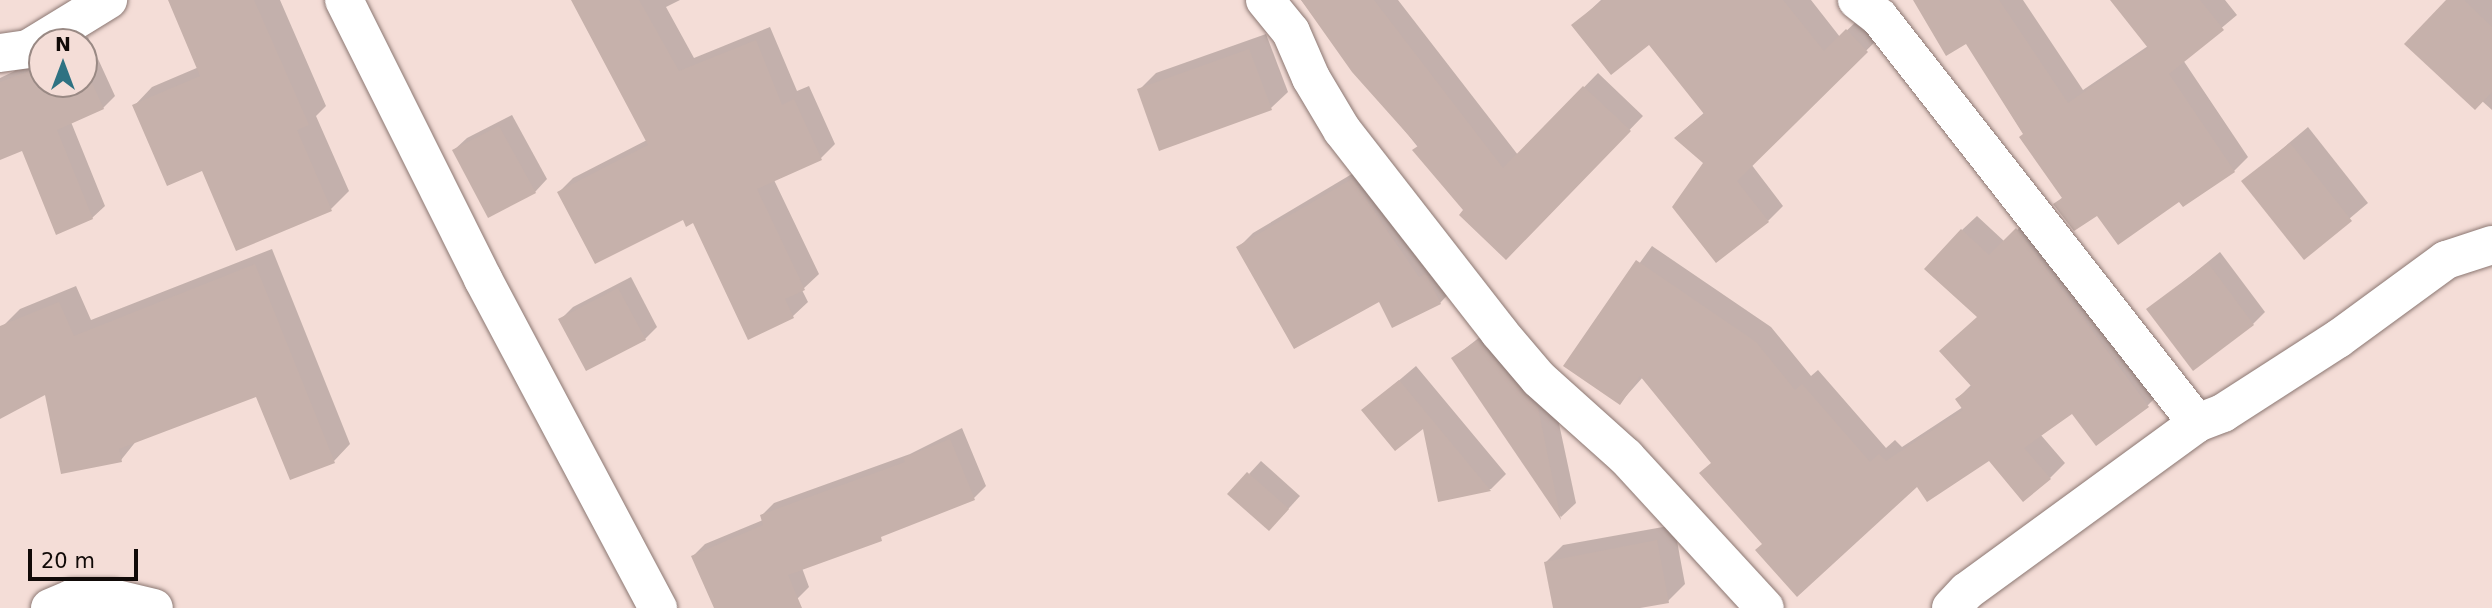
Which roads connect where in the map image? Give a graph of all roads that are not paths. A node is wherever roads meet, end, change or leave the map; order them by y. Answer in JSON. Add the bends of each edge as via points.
{"nodes":[{"id":1,"x":108,"y":0,"type":"edge"},
{"id":2,"x":344,"y":0,"type":"edge"},
{"id":3,"x":1265,"y":0,"type":"edge"},
{"id":4,"x":1857,"y":0,"type":"edge"},
{"id":5,"x":0,"y":53,"type":"edge"},
{"id":6,"x":2492,"y":245,"type":"edge"},
{"id":7,"x":2197,"y":422,"type":"junction"},
{"id":8,"x":50,"y":608,"type":"edge"},
{"id":9,"x":154,"y":608,"type":"edge"},
{"id":10,"x":658,"y":608,"type":"edge"},
{"id":11,"x":1765,"y":608,"type":"edge"},
{"id":12,"x":1951,"y":608,"type":"edge"}],
"edges":[{"from":1,"to":5,"type":"street","via":[[28,49]]},
{"from":2,"to":10,"type":"street","via":[[483,279]]},
{"from":3,"to":11,"type":"street","via":[[1290,32],[1311,78],[1358,152],[1499,332],[1539,379],[1626,457]]},
{"from":4,"to":7,"type":"street","via":[[1879,17]]},
{"from":6,"to":7,"type":"street","via":[[2446,260],[2338,339],[2223,413]]},
{"from":7,"to":12,"type":"street","via":[[1967,591]]},
{"from":8,"to":9,"type":"street","via":[[73,598],[112,598]]}]}
